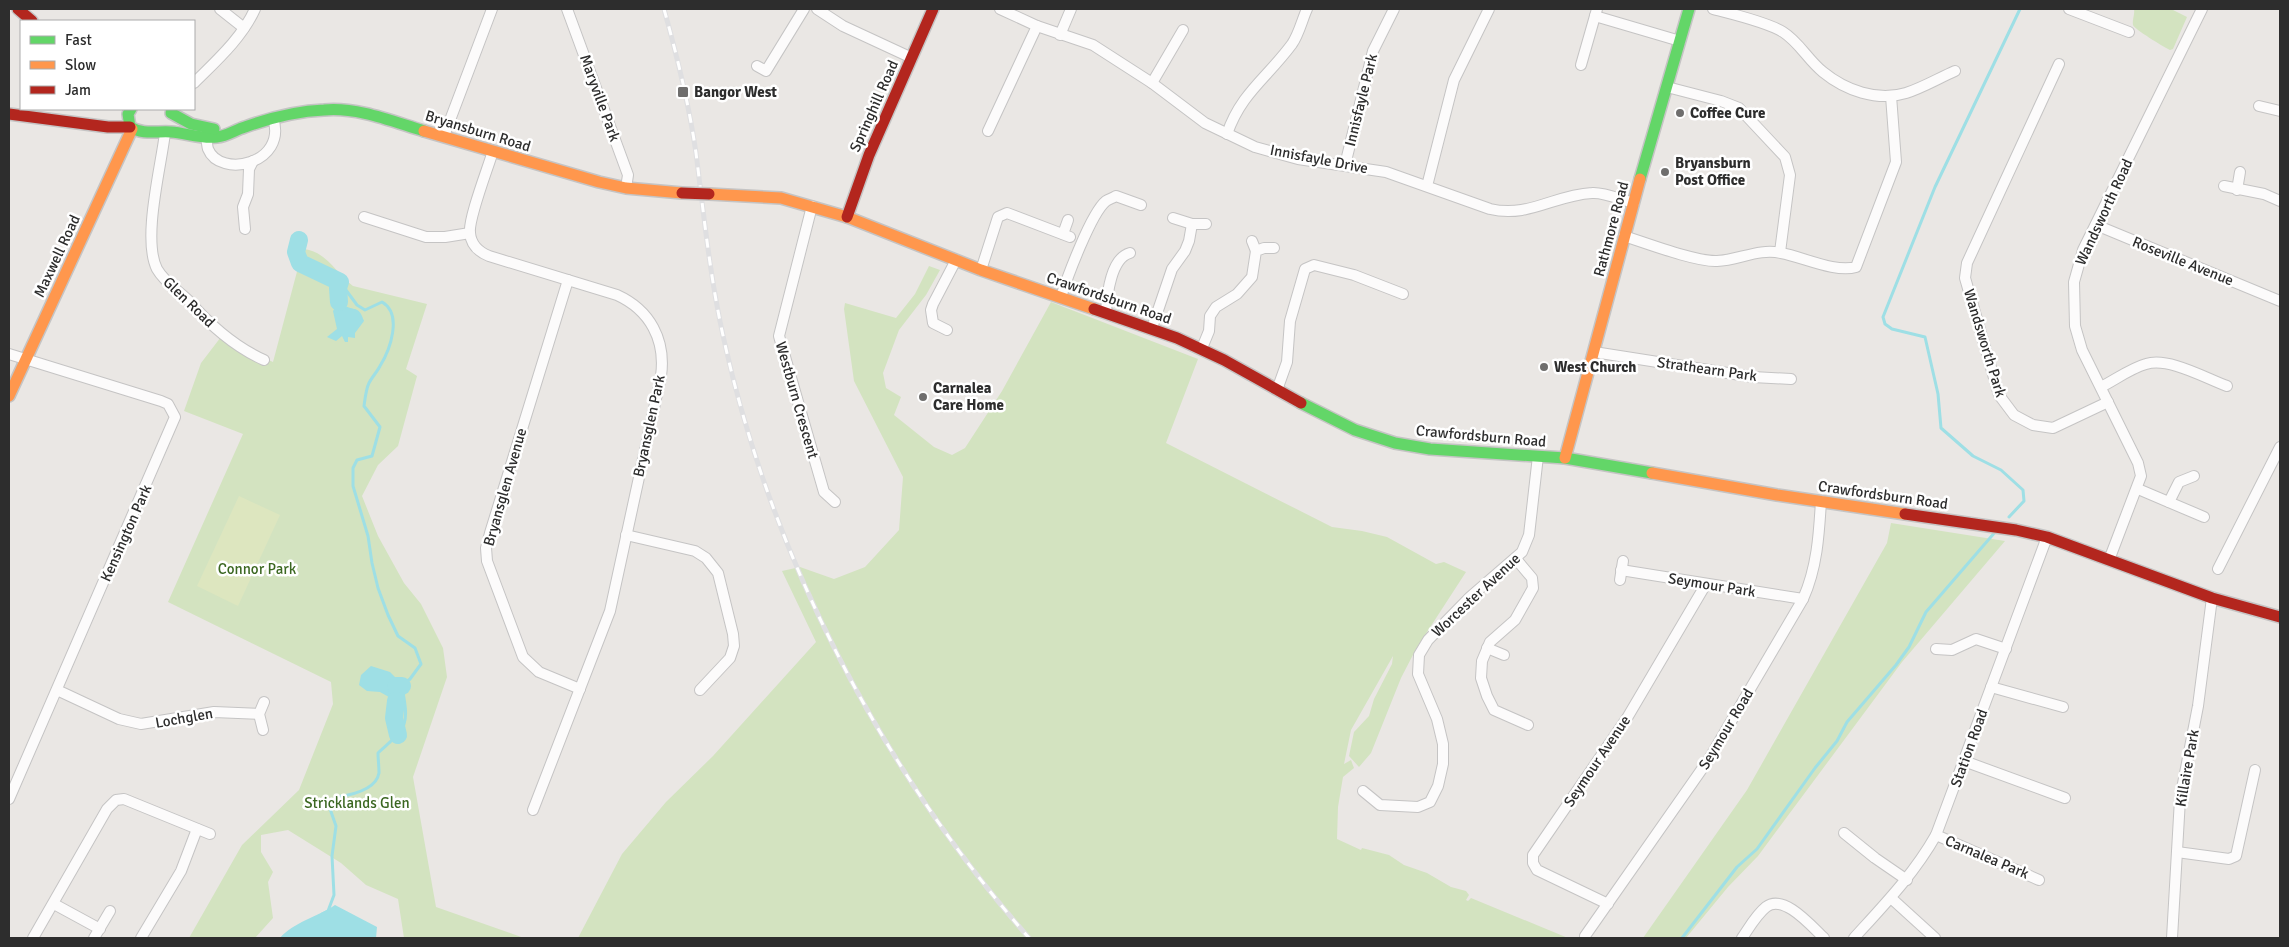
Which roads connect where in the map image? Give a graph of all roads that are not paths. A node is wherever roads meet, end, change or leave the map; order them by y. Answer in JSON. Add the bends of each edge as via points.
{"nodes":[{"id":1,"x":18,"y":9,"type":"edge"},
{"id":2,"x":220,"y":9,"type":"edge"},
{"id":3,"x":255,"y":9,"type":"edge"},
{"id":4,"x":492,"y":9,"type":"edge"},
{"id":5,"x":568,"y":9,"type":"edge"},
{"id":6,"x":804,"y":9,"type":"edge"},
{"id":7,"x":817,"y":9,"type":"edge"},
{"id":8,"x":933,"y":9,"type":"edge"},
{"id":9,"x":1000,"y":9,"type":"edge"},
{"id":10,"x":1071,"y":9,"type":"edge"},
{"id":11,"x":1307,"y":9,"type":"edge"},
{"id":12,"x":1394,"y":9,"type":"edge"},
{"id":13,"x":1489,"y":9,"type":"edge"},
{"id":14,"x":1689,"y":9,"type":"edge"},
{"id":15,"x":1713,"y":9,"type":"edge"},
{"id":16,"x":2072,"y":9,"type":"edge"},
{"id":17,"x":2202,"y":9,"type":"edge"},
{"id":18,"x":1596,"y":12,"type":"edge"},
{"id":19,"x":31,"y":20,"type":"edge"},
{"id":20,"x":1036,"y":26,"type":"junction"},
{"id":21,"x":244,"y":28,"type":"junction"},
{"id":22,"x":1182,"y":30,"type":"dead end"},
{"id":23,"x":2129,"y":32,"type":"dead end"},
{"id":24,"x":1060,"y":35,"type":"junction"},
{"id":25,"x":1680,"y":41,"type":"junction"},
{"id":26,"x":912,"y":58,"type":"junction"},
{"id":27,"x":2059,"y":64,"type":"dead end"},
{"id":28,"x":1581,"y":65,"type":"dead end"},
{"id":29,"x":757,"y":66,"type":"dead end"},
{"id":30,"x":1955,"y":71,"type":"dead end"},
{"id":31,"x":195,"y":82,"type":"edge"},
{"id":32,"x":1152,"y":83,"type":"junction"},
{"id":33,"x":1667,"y":87,"type":"junction"},
{"id":34,"x":1890,"y":96,"type":"junction"},
{"id":35,"x":2260,"y":106,"type":"dead end"},
{"id":36,"x":129,"y":110,"type":"edge"},
{"id":37,"x":169,"y":110,"type":"edge"},
{"id":38,"x":2280,"y":111,"type":"edge"},
{"id":39,"x":9,"y":114,"type":"edge"},
{"id":40,"x":273,"y":118,"type":"junction"},
{"id":41,"x":108,"y":127,"type":"junction"},
{"id":42,"x":131,"y":128,"type":"junction"},
{"id":43,"x":241,"y":128,"type":"junction"},
{"id":44,"x":988,"y":131,"type":"dead end"},
{"id":45,"x":166,"y":132,"type":"junction"},
{"id":46,"x":1226,"y":134,"type":"junction"},
{"id":47,"x":444,"y":136,"type":"junction"},
{"id":48,"x":206,"y":138,"type":"junction"},
{"id":49,"x":493,"y":151,"type":"junction"},
{"id":50,"x":253,"y":161,"type":"junction"},
{"id":51,"x":233,"y":164,"type":"junction"},
{"id":52,"x":1345,"y":165,"type":"junction"},
{"id":53,"x":2240,"y":172,"type":"dead end"},
{"id":54,"x":247,"y":180,"type":"junction"},
{"id":55,"x":1427,"y":186,"type":"junction"},
{"id":56,"x":2224,"y":186,"type":"dead end"},
{"id":57,"x":626,"y":188,"type":"junction"},
{"id":58,"x":2237,"y":190,"type":"junction"},
{"id":59,"x":708,"y":194,"type":"joint"},
{"id":60,"x":2280,"y":201,"type":"edge"},
{"id":61,"x":1634,"y":203,"type":"junction"},
{"id":62,"x":1141,"y":204,"type":"dead end"},
{"id":63,"x":812,"y":206,"type":"junction"},
{"id":64,"x":364,"y":217,"type":"dead end"},
{"id":65,"x":847,"y":217,"type":"junction"},
{"id":66,"x":1173,"y":218,"type":"dead end"},
{"id":67,"x":1068,"y":220,"type":"dead end"},
{"id":68,"x":1192,"y":224,"type":"junction"},
{"id":69,"x":1206,"y":224,"type":"dead end"},
{"id":70,"x":2096,"y":225,"type":"junction"},
{"id":71,"x":245,"y":229,"type":"dead end"},
{"id":72,"x":470,"y":233,"type":"junction"},
{"id":73,"x":1624,"y":236,"type":"junction"},
{"id":74,"x":1252,"y":241,"type":"dead end"},
{"id":75,"x":1274,"y":248,"type":"dead end"},
{"id":76,"x":1256,"y":251,"type":"junction"},
{"id":77,"x":1780,"y":252,"type":"junction"},
{"id":78,"x":1130,"y":254,"type":"dead end"},
{"id":79,"x":956,"y":260,"type":"junction"},
{"id":80,"x":981,"y":270,"type":"junction"},
{"id":81,"x":568,"y":280,"type":"junction"},
{"id":82,"x":1403,"y":294,"type":"dead end"},
{"id":83,"x":1061,"y":297,"type":"junction"},
{"id":84,"x":2275,"y":299,"type":"edge"},
{"id":85,"x":1106,"y":312,"type":"junction"},
{"id":86,"x":1152,"y":328,"type":"junction"},
{"id":87,"x":947,"y":330,"type":"dead end"},
{"id":88,"x":1202,"y":348,"type":"junction"},
{"id":89,"x":1594,"y":352,"type":"junction"},
{"id":90,"x":9,"y":354,"type":"edge"},
{"id":91,"x":25,"y":360,"type":"junction"},
{"id":92,"x":264,"y":360,"type":"dead end"},
{"id":93,"x":1791,"y":379,"type":"dead end"},
{"id":94,"x":2227,"y":386,"type":"dead end"},
{"id":95,"x":2101,"y":387,"type":"junction"},
{"id":96,"x":1277,"y":390,"type":"junction"},
{"id":97,"x":9,"y":396,"type":"edge"},
{"id":98,"x":2108,"y":402,"type":"junction"},
{"id":99,"x":2280,"y":447,"type":"edge"},
{"id":100,"x":1538,"y":456,"type":"junction"},
{"id":101,"x":1566,"y":458,"type":"junction"},
{"id":102,"x":2194,"y":476,"type":"dead end"},
{"id":103,"x":2138,"y":489,"type":"junction"},
{"id":104,"x":1821,"y":501,"type":"junction"},
{"id":105,"x":835,"y":502,"type":"dead end"},
{"id":106,"x":2169,"y":502,"type":"junction"},
{"id":107,"x":2204,"y":517,"type":"dead end"},
{"id":108,"x":626,"y":535,"type":"junction"},
{"id":109,"x":2047,"y":536,"type":"junction"},
{"id":110,"x":1516,"y":558,"type":"junction"},
{"id":111,"x":2109,"y":560,"type":"junction"},
{"id":112,"x":2218,"y":569,"type":"dead end"},
{"id":113,"x":1621,"y":570,"type":"dead end"},
{"id":114,"x":1706,"y":584,"type":"junction"},
{"id":115,"x":2212,"y":598,"type":"junction"},
{"id":116,"x":1802,"y":599,"type":"junction"},
{"id":117,"x":2280,"y":618,"type":"edge"},
{"id":118,"x":1487,"y":648,"type":"junction"},
{"id":119,"x":1936,"y":649,"type":"dead end"},
{"id":120,"x":2006,"y":649,"type":"junction"},
{"id":121,"x":1504,"y":656,"type":"dead end"},
{"id":122,"x":1992,"y":687,"type":"junction"},
{"id":123,"x":580,"y":689,"type":"junction"},
{"id":124,"x":57,"y":690,"type":"junction"},
{"id":125,"x":700,"y":690,"type":"dead end"},
{"id":126,"x":264,"y":702,"type":"dead end"},
{"id":127,"x":2063,"y":707,"type":"dead end"},
{"id":128,"x":258,"y":714,"type":"junction"},
{"id":129,"x":1528,"y":725,"type":"dead end"},
{"id":130,"x":263,"y":730,"type":"dead end"},
{"id":131,"x":1964,"y":762,"type":"junction"},
{"id":132,"x":2255,"y":770,"type":"dead end"},
{"id":133,"x":1363,"y":791,"type":"dead end"},
{"id":134,"x":2065,"y":798,"type":"dead end"},
{"id":135,"x":9,"y":799,"type":"edge"},
{"id":136,"x":533,"y":810,"type":"dead end"},
{"id":137,"x":197,"y":829,"type":"junction"},
{"id":138,"x":1844,"y":833,"type":"dead end"},
{"id":139,"x":210,"y":834,"type":"dead end"},
{"id":140,"x":1936,"y":835,"type":"junction"},
{"id":141,"x":2177,"y":852,"type":"junction"},
{"id":142,"x":1907,"y":880,"type":"junction"},
{"id":143,"x":2039,"y":880,"type":"dead end"},
{"id":144,"x":1891,"y":898,"type":"junction"},
{"id":145,"x":54,"y":904,"type":"junction"},
{"id":146,"x":1608,"y":904,"type":"junction"},
{"id":147,"x":110,"y":911,"type":"dead end"},
{"id":148,"x":100,"y":929,"type":"junction"},
{"id":149,"x":1585,"y":936,"type":"dead end"},
{"id":150,"x":34,"y":938,"type":"edge"},
{"id":151,"x":94,"y":938,"type":"edge"},
{"id":152,"x":141,"y":938,"type":"edge"},
{"id":153,"x":1742,"y":938,"type":"edge"},
{"id":154,"x":1824,"y":938,"type":"edge"},
{"id":155,"x":1854,"y":938,"type":"edge"},
{"id":156,"x":1936,"y":938,"type":"edge"},
{"id":157,"x":2172,"y":938,"type":"edge"}],
"edges":[{"from":1,"to":19,"type":"main road"},
{"from":2,"to":21,"type":"street"},
{"from":3,"to":21,"type":"street"},
{"from":4,"to":47,"type":"street"},
{"from":5,"to":57,"type":"street","name":"Maryville Park","via":[[628,175]]},
{"from":6,"to":29,"type":"street","via":[[766,71]]},
{"from":7,"to":26,"type":"street","via":[[843,26]]},
{"from":8,"to":26,"type":"main road","name":"Springhill Road"},
{"from":9,"to":20,"type":"street","name":"Innisfayle Drive"},
{"from":10,"to":24,"type":"street"},
{"from":11,"to":46,"type":"street","via":[[1296,38],[1246,96],[1233,114]]},
{"from":12,"to":52,"type":"street","name":"Innisfayle Park","via":[[1373,50]]},
{"from":13,"to":55,"type":"street","via":[[1454,80]]},
{"from":14,"to":25,"type":"main road","name":"Rathmore Road"},
{"from":15,"to":34,"type":"street","via":[[1780,30],[1792,38],[1822,71],[1844,87]]},
{"from":16,"to":23,"type":"street"},
{"from":17,"to":70,"type":"street","name":"Wandsworth Road"},
{"from":18,"to":25,"type":"street"},
{"from":18,"to":28,"type":"street"},
{"from":20,"to":24,"type":"street","name":"Innisfayle Drive"},
{"from":20,"to":44,"type":"street"},
{"from":21,"to":31,"type":"street"},
{"from":22,"to":32,"type":"street"},
{"from":24,"to":32,"type":"street","name":"Innisfayle Drive","via":[[1093,46]]},
{"from":25,"to":33,"type":"main road","name":"Rathmore Road"},
{"from":26,"to":65,"type":"main road","name":"Springhill Road","via":[[869,155]]},
{"from":27,"to":98,"type":"street","name":"Wandsworth Park","via":[[1967,263],[1965,278],[1999,396],[2014,415],[2033,425],[2053,428]]},
{"from":30,"to":34,"type":"street","via":[[1906,93]]},
{"from":32,"to":46,"type":"street","name":"Innisfayle Drive","via":[[1205,123]]},
{"from":33,"to":61,"type":"main road","name":"Rathmore Road"},
{"from":33,"to":77,"type":"street","via":[[1739,108],[1785,157],[1790,175]]},
{"from":34,"to":77,"type":"street","via":[[1896,162],[1856,267],[1842,268]]},
{"from":35,"to":38,"type":"street"},
{"from":36,"to":41,"type":"main road"},
{"from":36,"to":42,"type":"main road"},
{"from":37,"to":43,"type":"main road","name":"Bryansburn Road","via":[[186,123],[205,129]]},
{"from":37,"to":45,"type":"main road","via":[[172,121]]},
{"from":39,"to":41,"type":"main road"},
{"from":40,"to":43,"type":"main road","name":"Bryansburn Road"},
{"from":40,"to":47,"type":"main road","name":"Bryansburn Road","via":[[311,110],[342,109],[360,111]]},
{"from":40,"to":50,"type":"street","via":[[276,128],[273,144],[267,153]]},
{"from":41,"to":42,"type":"main road"},
{"from":42,"to":45,"type":"main road","name":"Bryansburn Road"},
{"from":42,"to":91,"type":"main road","name":"Maxwell Road"},
{"from":43,"to":48,"type":"main road","name":"Bryansburn Road","via":[[223,136]]},
{"from":45,"to":48,"type":"main road","name":"Bryansburn Road"},
{"from":45,"to":92,"type":"street","name":"Glen Road","via":[[150,236],[154,260],[168,284],[212,325]]},
{"from":46,"to":52,"type":"street","name":"Innisfayle Drive","via":[[1298,159]]},
{"from":47,"to":49,"type":"main road","name":"Bryansburn Road"},
{"from":48,"to":51,"type":"street","via":[[212,154],[222,162]]},
{"from":49,"to":57,"type":"main road","name":"Bryansburn Road"},
{"from":49,"to":72,"type":"street"},
{"from":50,"to":51,"type":"street"},
{"from":50,"to":54,"type":"street"},
{"from":51,"to":54,"type":"street","via":[[241,169]]},
{"from":52,"to":55,"type":"street","name":"Innisfayle Drive","via":[[1386,172]]},
{"from":53,"to":58,"type":"street"},
{"from":54,"to":71,"type":"street","via":[[248,194],[243,207]]},
{"from":55,"to":61,"type":"street","name":"Innisfayle Drive","via":[[1504,212],[1523,212],[1567,196],[1595,192]]},
{"from":56,"to":58,"type":"street"},
{"from":57,"to":59,"type":"main road","name":"Bryansburn Road","bridge":true},
{"from":58,"to":60,"type":"street","via":[[2264,194]]},
{"from":59,"to":63,"type":"main road","name":"Crawfordsburn Road","via":[[762,196]]},
{"from":61,"to":73,"type":"main road","name":"Rathmore Road"},
{"from":62,"to":83,"type":"street","via":[[1116,196],[1105,202],[1086,234]]},
{"from":63,"to":65,"type":"main road","name":"Crawfordsburn Road"},
{"from":63,"to":105,"type":"street","name":"Westburn Crescent","via":[[779,336],[824,492]]},
{"from":64,"to":72,"type":"street","via":[[426,237]]},
{"from":65,"to":79,"type":"main road","name":"Crawfordsburn Road"},
{"from":66,"to":68,"type":"street"},
{"from":67,"to":80,"type":"street","via":[[1066,236],[1007,214],[998,217]]},
{"from":68,"to":69,"type":"street"},
{"from":68,"to":86,"type":"street","via":[[1189,242],[1172,269]]},
{"from":70,"to":84,"type":"street","name":"Roseville Avenue"},
{"from":70,"to":95,"type":"street","name":"Wandsworth Road","via":[[2083,250],[2074,282],[2075,326],[2082,350]]},
{"from":72,"to":81,"type":"street","name":"Bryansglen Park","via":[[476,247],[484,254]]},
{"from":73,"to":77,"type":"street","via":[[1708,260]]},
{"from":73,"to":89,"type":"main road","name":"Rathmore Road"},
{"from":74,"to":76,"type":"street"},
{"from":75,"to":76,"type":"street"},
{"from":76,"to":88,"type":"street","via":[[1252,276],[1237,294],[1216,307],[1210,316]]},
{"from":78,"to":85,"type":"street","via":[[1123,256],[1117,264]]},
{"from":79,"to":80,"type":"main road","name":"Crawfordsburn Road"},
{"from":79,"to":87,"type":"street","via":[[931,310],[933,323]]},
{"from":80,"to":83,"type":"main road","name":"Crawfordsburn Road"},
{"from":81,"to":108,"type":"street","name":"Bryansglen Park","via":[[631,302],[649,320],[660,342],[661,376]]},
{"from":81,"to":123,"type":"street","name":"Bryansglen Avenue","via":[[487,541],[486,554],[524,657],[539,672]]},
{"from":82,"to":96,"type":"street","via":[[1354,275],[1314,265],[1305,269],[1290,321],[1287,362]]},
{"from":83,"to":85,"type":"main road","name":"Crawfordsburn Road"},
{"from":85,"to":86,"type":"main road","name":"Crawfordsburn Road"},
{"from":86,"to":88,"type":"main road","name":"Crawfordsburn Road"},
{"from":88,"to":96,"type":"main road","name":"Crawfordsburn Road"},
{"from":89,"to":93,"type":"street","name":"Strathearn Park","via":[[1753,377]]},
{"from":89,"to":101,"type":"main road","name":"Rathmore Road"},
{"from":90,"to":91,"type":"street"},
{"from":91,"to":97,"type":"main road","name":"Maxwell Road"},
{"from":91,"to":124,"type":"street","name":"Kensington Park","via":[[161,401],[168,404],[175,417]]},
{"from":94,"to":95,"type":"street","via":[[2172,364],[2157,362],[2145,364]]},
{"from":95,"to":98,"type":"street","name":"Wandsworth Road"},
{"from":96,"to":100,"type":"main road","name":"Crawfordsburn Road","via":[[1340,424],[1395,443],[1430,449]]},
{"from":98,"to":103,"type":"street","name":"Wandsworth Road","via":[[2138,462],[2141,476]]},
{"from":99,"to":112,"type":"street"},
{"from":100,"to":101,"type":"main road","name":"Crawfordsburn Road"},
{"from":100,"to":110,"type":"street","name":"Worcester Avenue","via":[[1529,535]]},
{"from":101,"to":104,"type":"main road","name":"Crawfordsburn Road"},
{"from":102,"to":106,"type":"street","via":[[2179,482]]},
{"from":103,"to":106,"type":"street"},
{"from":103,"to":111,"type":"street","name":"Wandsworth Road"},
{"from":104,"to":109,"type":"main road","name":"Crawfordsburn Road"},
{"from":104,"to":116,"type":"street","name":"Seymour Road","via":[[1816,556]]},
{"from":106,"to":107,"type":"street"},
{"from":108,"to":123,"type":"street","name":"Bryansglen Park","via":[[610,611]]},
{"from":108,"to":125,"type":"street","via":[[695,551],[706,558],[718,573],[734,646],[730,658]]},
{"from":109,"to":111,"type":"main road","name":"Crawfordsburn Road"},
{"from":109,"to":120,"type":"street","name":"Station Road"},
{"from":110,"to":118,"type":"street","via":[[1532,578],[1533,588],[1515,620],[1494,637]]},
{"from":110,"to":133,"type":"street","name":"Worcester Avenue","via":[[1489,578],[1428,640],[1419,655],[1418,674],[1437,719],[1443,752],[1441,775],[1430,802],[1418,807],[1380,805]]},
{"from":111,"to":115,"type":"main road","name":"Crawfordsburn Road"},
{"from":113,"to":114,"type":"street","name":"Seymour Park"},
{"from":114,"to":116,"type":"street","name":"Seymour Park"},
{"from":114,"to":146,"type":"street","name":"Seymour Avenue","via":[[1627,718],[1533,855],[1537,870]]},
{"from":115,"to":117,"type":"main road","name":"Crawfordsburn Road"},
{"from":115,"to":141,"type":"street","name":"Killaire Park","via":[[2198,706],[2180,799]]},
{"from":116,"to":146,"type":"street","name":"Seymour Road","via":[[1709,758]]},
{"from":118,"to":121,"type":"street"},
{"from":118,"to":129,"type":"street","via":[[1481,673],[1487,696],[1497,712]]},
{"from":119,"to":120,"type":"street","via":[[1952,650],[1976,640]]},
{"from":120,"to":122,"type":"street","name":"Station Road"},
{"from":122,"to":127,"type":"street"},
{"from":122,"to":131,"type":"street","name":"Station Road"},
{"from":123,"to":136,"type":"street","name":"Bryansglen Park"},
{"from":124,"to":128,"type":"street","name":"Lochglen","via":[[119,719],[141,724],[207,712]]},
{"from":124,"to":135,"type":"street","name":"Kensington Park"},
{"from":126,"to":128,"type":"street"},
{"from":128,"to":130,"type":"street"},
{"from":131,"to":134,"type":"street"},
{"from":131,"to":140,"type":"street","name":"Station Road"},
{"from":132,"to":141,"type":"street","via":[[2234,858]]},
{"from":137,"to":139,"type":"street"},
{"from":137,"to":145,"type":"street","via":[[124,799],[116,800],[107,809]]},
{"from":137,"to":152,"type":"street","via":[[181,871]]},
{"from":138,"to":142,"type":"street"},
{"from":140,"to":142,"type":"street","name":"Station Road"},
{"from":140,"to":143,"type":"street","name":"Carnalea Park"},
{"from":141,"to":157,"type":"street","name":"Killaire Park"},
{"from":142,"to":144,"type":"street","name":"Station Road"},
{"from":144,"to":155,"type":"street","name":"Station Road"},
{"from":144,"to":156,"type":"street"},
{"from":145,"to":148,"type":"street"},
{"from":145,"to":150,"type":"street"},
{"from":146,"to":149,"type":"street","name":"Seymour Road"},
{"from":147,"to":148,"type":"street"},
{"from":148,"to":151,"type":"street"},
{"from":153,"to":154,"type":"street","via":[[1766,908],[1777,903],[1787,906]]}]}
